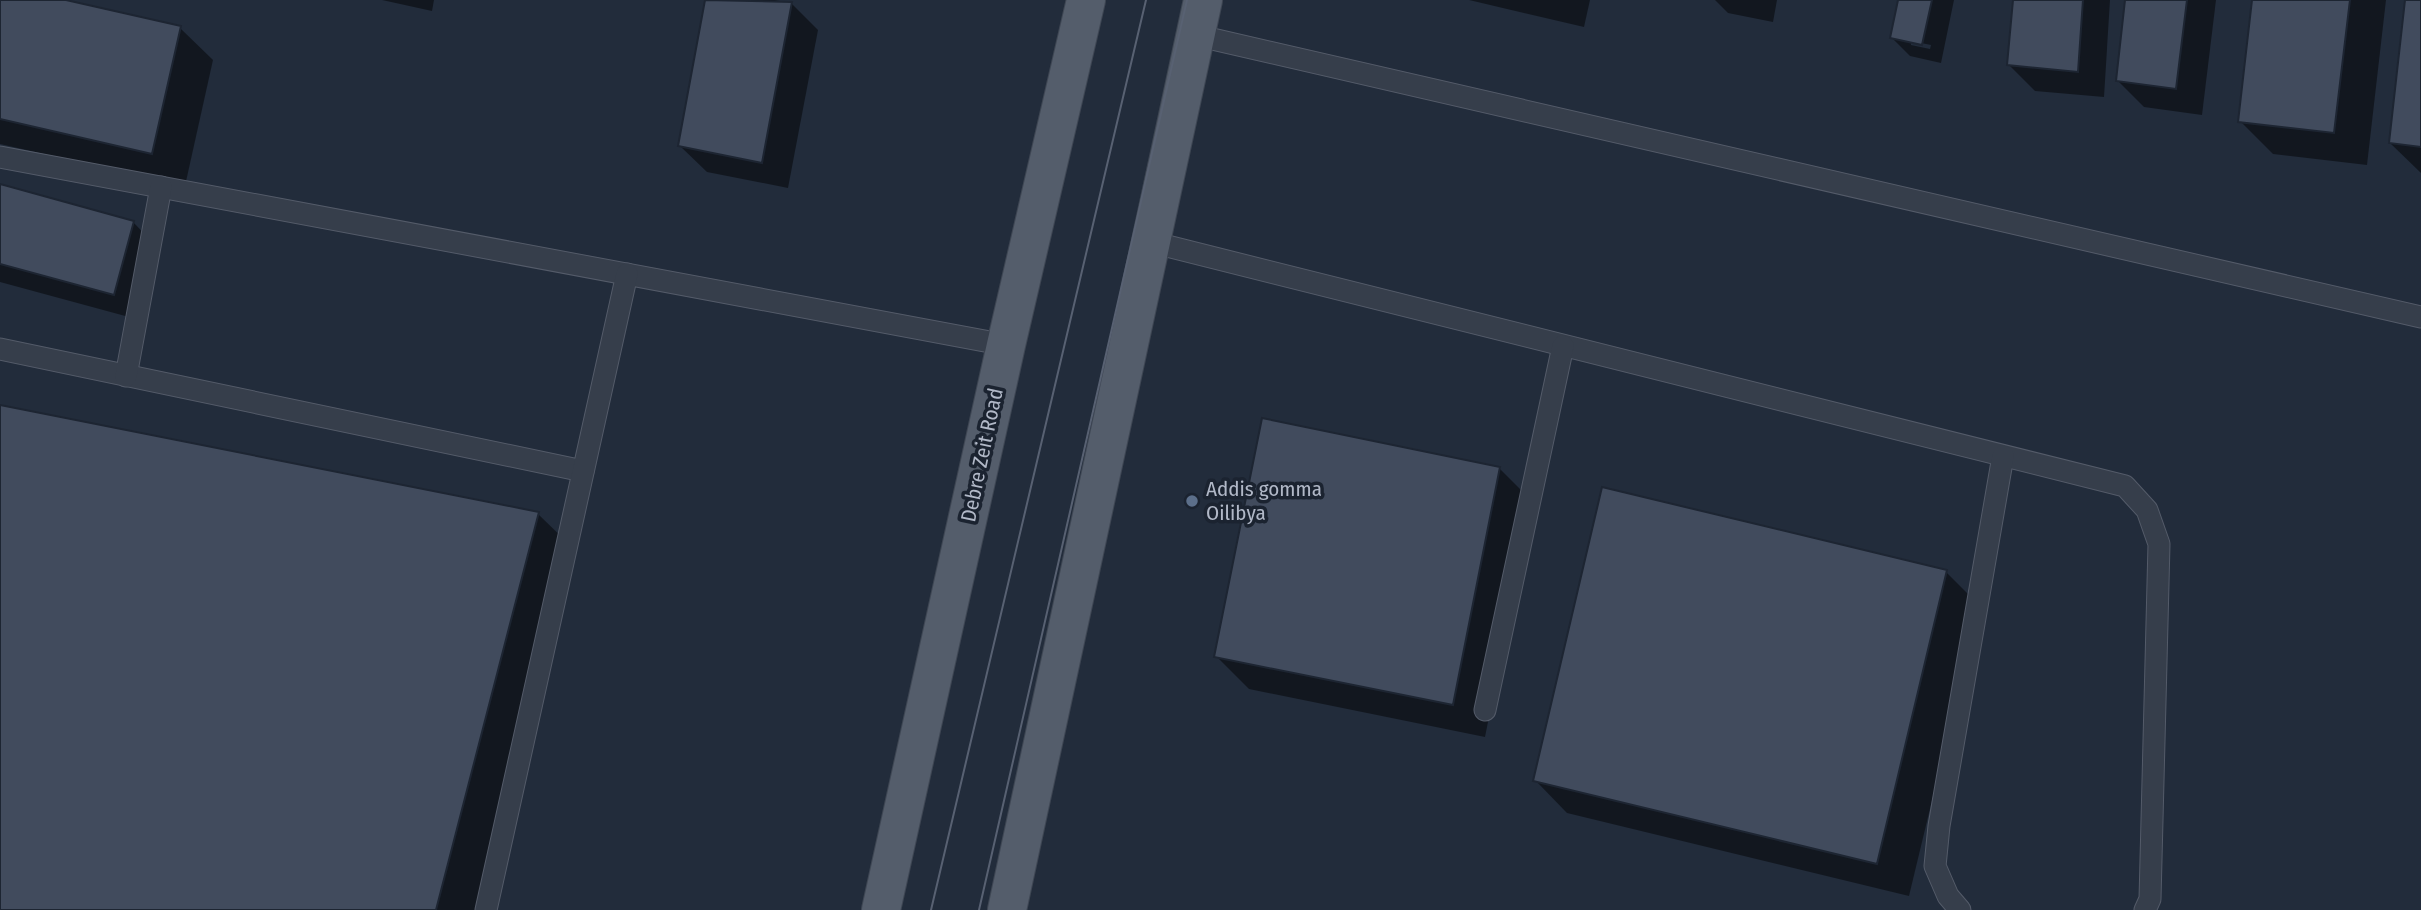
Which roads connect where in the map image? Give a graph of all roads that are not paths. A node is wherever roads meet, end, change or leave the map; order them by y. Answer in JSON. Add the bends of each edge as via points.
{"nodes":[{"id":1,"x":1086,"y":0,"type":"edge"},
{"id":2,"x":1199,"y":17,"type":"edge"},
{"id":3,"x":0,"y":156,"type":"edge"},
{"id":4,"x":161,"y":187,"type":"junction"},
{"id":5,"x":1151,"y":242,"type":"junction"},
{"id":6,"x":627,"y":274,"type":"junction"},
{"id":7,"x":2421,"y":317,"type":"edge"},
{"id":8,"x":1006,"y":345,"type":"junction"},
{"id":9,"x":1563,"y":346,"type":"junction"},
{"id":10,"x":0,"y":349,"type":"edge"},
{"id":11,"x":126,"y":376,"type":"junction"},
{"id":12,"x":2003,"y":456,"type":"junction"},
{"id":13,"x":583,"y":471,"type":"junction"},
{"id":14,"x":1485,"y":710,"type":"dead end"},
{"id":15,"x":486,"y":910,"type":"edge"},
{"id":16,"x":881,"y":910,"type":"edge"},
{"id":17,"x":1007,"y":910,"type":"edge"},
{"id":18,"x":1960,"y":910,"type":"edge"},
{"id":19,"x":2145,"y":910,"type":"edge"}],
"edges":[{"from":1,"to":8,"type":"main road","name":"Debre Zeit Road"},
{"from":2,"to":5,"type":"main road"},
{"from":2,"to":7,"type":"lane"},
{"from":3,"to":4,"type":"lane"},
{"from":4,"to":6,"type":"lane"},
{"from":4,"to":11,"type":"lane"},
{"from":5,"to":9,"type":"lane"},
{"from":5,"to":17,"type":"main road"},
{"from":6,"to":8,"type":"lane"},
{"from":6,"to":13,"type":"lane"},
{"from":8,"to":16,"type":"main road","name":"Debre Zeit Road"},
{"from":9,"to":12,"type":"lane"},
{"from":9,"to":14,"type":"lane"},
{"from":10,"to":11,"type":"lane"},
{"from":11,"to":13,"type":"lane"},
{"from":12,"to":18,"type":"lane","via":[[1935,866],[1948,896]]},
{"from":12,"to":19,"type":"lane","via":[[2125,486],[2147,510],[2159,544],[2150,899]]},
{"from":13,"to":15,"type":"lane"}]}
